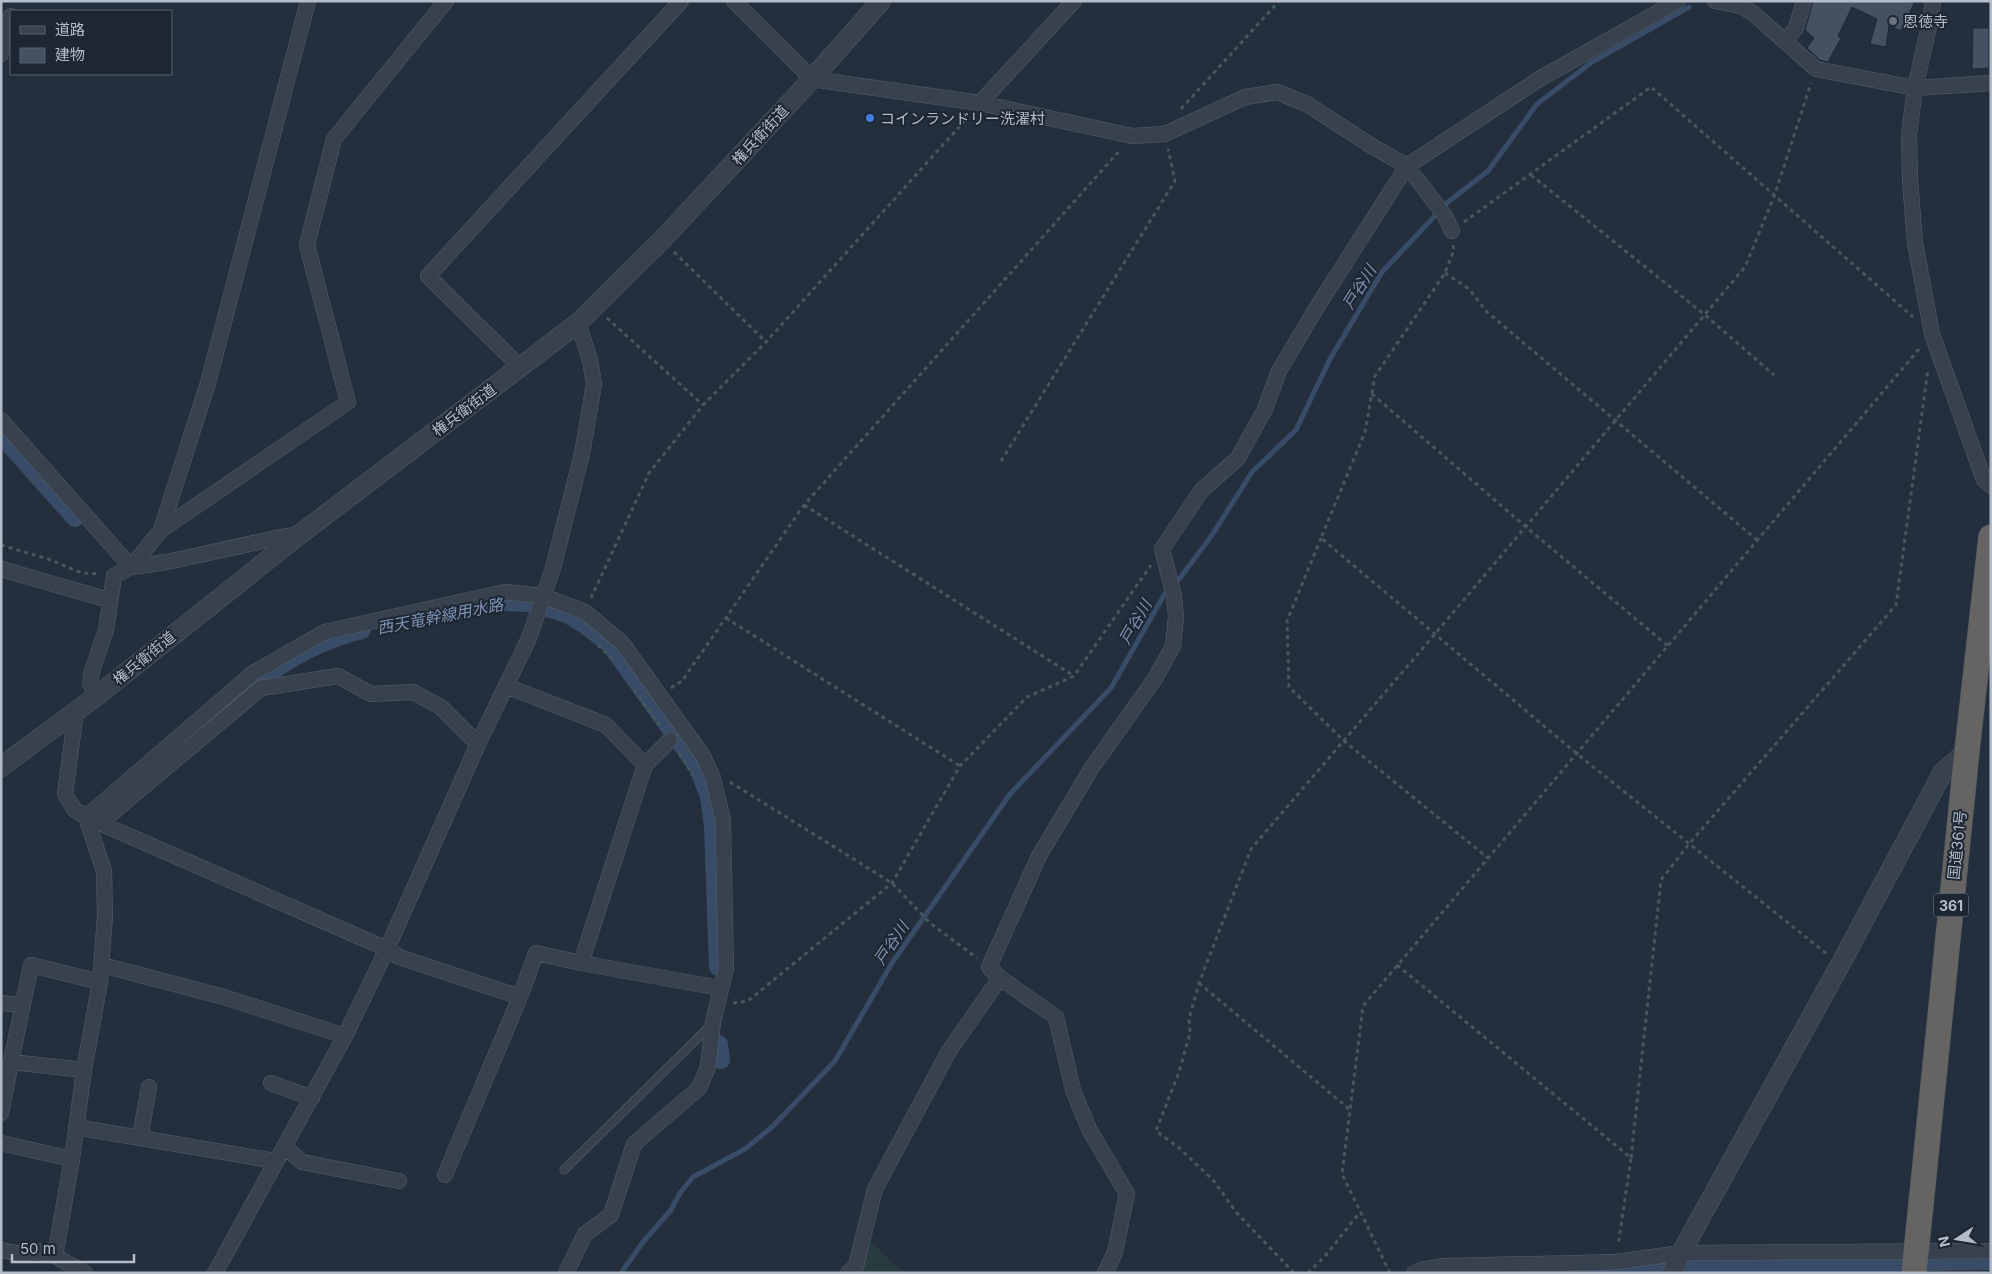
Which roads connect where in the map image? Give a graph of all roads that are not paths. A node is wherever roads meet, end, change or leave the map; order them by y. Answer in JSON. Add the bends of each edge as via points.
{"nodes":[{"id":1,"x":308,"y":1,"type":"edge"},
{"id":2,"x":446,"y":1,"type":"edge"},
{"id":3,"x":681,"y":1,"type":"edge"},
{"id":4,"x":734,"y":1,"type":"edge"},
{"id":5,"x":881,"y":1,"type":"edge"},
{"id":6,"x":1074,"y":1,"type":"edge"},
{"id":7,"x":1678,"y":1,"type":"edge"},
{"id":8,"x":1715,"y":1,"type":"edge"},
{"id":9,"x":1804,"y":1,"type":"edge"},
{"id":10,"x":1933,"y":1,"type":"edge"},
{"id":11,"x":10,"y":20,"type":"edge"},
{"id":12,"x":1786,"y":40,"type":"junction"},
{"id":13,"x":1,"y":54,"type":"edge"},
{"id":14,"x":812,"y":79,"type":"junction"},
{"id":15,"x":1991,"y":83,"type":"edge"},
{"id":16,"x":1915,"y":88,"type":"junction"},
{"id":17,"x":980,"y":103,"type":"junction"},
{"id":18,"x":1407,"y":166,"type":"junction"},
{"id":19,"x":1452,"y":231,"type":"road end"},
{"id":20,"x":578,"y":323,"type":"junction"},
{"id":21,"x":520,"y":367,"type":"junction"},
{"id":22,"x":1,"y":420,"type":"edge"},
{"id":23,"x":1991,"y":486,"type":"edge"},
{"id":24,"x":161,"y":530,"type":"junction"},
{"id":25,"x":299,"y":535,"type":"junction"},
{"id":26,"x":1991,"y":537,"type":"edge"},
{"id":27,"x":132,"y":567,"type":"junction"},
{"id":28,"x":1,"y":569,"type":"edge"},
{"id":29,"x":543,"y":596,"type":"junction"},
{"id":30,"x":109,"y":600,"type":"junction"},
{"id":31,"x":506,"y":686,"type":"junction"},
{"id":32,"x":98,"y":695,"type":"junction"},
{"id":33,"x":76,"y":711,"type":"junction"},
{"id":34,"x":670,"y":740,"type":"road end"},
{"id":35,"x":478,"y":744,"type":"junction"},
{"id":36,"x":1967,"y":751,"type":"junction"},
{"id":37,"x":645,"y":765,"type":"junction"},
{"id":38,"x":1,"y":767,"type":"edge"},
{"id":39,"x":86,"y":817,"type":"junction"},
{"id":40,"x":100,"y":823,"type":"junction"},
{"id":41,"x":388,"y":949,"type":"junction"},
{"id":42,"x":581,"y":963,"type":"junction"},
{"id":43,"x":102,"y":965,"type":"junction"},
{"id":44,"x":1000,"y":978,"type":"junction"},
{"id":45,"x":100,"y":982,"type":"junction"},
{"id":46,"x":720,"y":988,"type":"junction"},
{"id":47,"x":520,"y":998,"type":"junction"},
{"id":48,"x":1,"y":1003,"type":"edge"},
{"id":49,"x":23,"y":1005,"type":"junction"},
{"id":50,"x":713,"y":1022,"type":"junction"},
{"id":51,"x":346,"y":1036,"type":"junction"},
{"id":52,"x":11,"y":1062,"type":"junction"},
{"id":53,"x":84,"y":1070,"type":"junction"},
{"id":54,"x":271,"y":1082,"type":"dead end"},
{"id":55,"x":149,"y":1087,"type":"dead end"},
{"id":56,"x":312,"y":1098,"type":"junction"},
{"id":57,"x":1,"y":1113,"type":"edge"},
{"id":58,"x":76,"y":1127,"type":"junction"},
{"id":59,"x":140,"y":1138,"type":"junction"},
{"id":60,"x":1,"y":1144,"type":"edge"},
{"id":61,"x":285,"y":1147,"type":"junction"},
{"id":62,"x":72,"y":1159,"type":"junction"},
{"id":63,"x":275,"y":1161,"type":"junction"},
{"id":64,"x":564,"y":1170,"type":"dead end"},
{"id":65,"x":446,"y":1175,"type":"dead end"},
{"id":66,"x":399,"y":1181,"type":"dead end"},
{"id":67,"x":1,"y":1250,"type":"edge"},
{"id":68,"x":1991,"y":1251,"type":"edge"},
{"id":69,"x":1681,"y":1253,"type":"junction"},
{"id":70,"x":54,"y":1256,"type":"junction"},
{"id":71,"x":1915,"y":1262,"type":"edge"},
{"id":72,"x":85,"y":1273,"type":"edge"},
{"id":73,"x":215,"y":1273,"type":"edge"},
{"id":74,"x":566,"y":1273,"type":"edge"},
{"id":75,"x":848,"y":1273,"type":"edge"},
{"id":76,"x":1105,"y":1273,"type":"edge"},
{"id":77,"x":1414,"y":1273,"type":"edge"},
{"id":78,"x":1672,"y":1273,"type":"edge"}],
"edges":[{"from":1,"to":24,"type":"street","via":[[208,383]]},
{"from":2,"to":24,"type":"street","via":[[334,138],[307,246],[348,402]]},
{"from":3,"to":21,"type":"street","via":[[428,276]]},
{"from":4,"to":14,"type":"street"},
{"from":5,"to":14,"type":"street","name":"権兵衛街道"},
{"from":6,"to":17,"type":"street"},
{"from":7,"to":18,"type":"street","via":[[1541,78]]},
{"from":8,"to":12,"type":"street","via":[[1753,12]]},
{"from":9,"to":12,"type":"street","via":[[1796,28]]},
{"from":10,"to":16,"type":"street"},
{"from":11,"to":13,"type":"street"},
{"from":12,"to":16,"type":"street","via":[[1816,69]]},
{"from":14,"to":17,"type":"street"},
{"from":14,"to":20,"type":"street","name":"権兵衛街道","via":[[662,240]]},
{"from":15,"to":16,"type":"street"},
{"from":16,"to":23,"type":"street","via":[[1909,135],[1910,180],[1915,243],[1932,334],[1984,480]]},
{"from":17,"to":18,"type":"street","via":[[1132,136],[1166,134],[1245,97],[1277,92],[1306,104]]},
{"from":18,"to":19,"type":"street","via":[[1445,216]]},
{"from":18,"to":44,"type":"street","via":[[1279,371],[1265,409],[1238,458],[1200,492],[1162,549],[1174,596],[1173,646],[1156,677],[1091,769],[1039,856],[989,967]]},
{"from":20,"to":21,"type":"street","name":"権兵衛街道"},
{"from":20,"to":29,"type":"street","via":[[594,384],[582,454]]},
{"from":21,"to":25,"type":"street","name":"権兵衛街道"},
{"from":22,"to":27,"type":"street"},
{"from":24,"to":27,"type":"street"},
{"from":25,"to":27,"type":"street"},
{"from":25,"to":32,"type":"street","name":"権兵衛街道"},
{"from":26,"to":36,"type":"highway","name":"国道361号","number":"361"},
{"from":27,"to":30,"type":"street","via":[[114,576]]},
{"from":28,"to":30,"type":"street"},
{"from":29,"to":31,"type":"street","via":[[529,638]]},
{"from":29,"to":39,"type":"street","via":[[505,592],[325,632],[253,673]]},
{"from":29,"to":46,"type":"street","via":[[585,612],[622,643],[703,756],[713,778],[723,821],[726,969]]},
{"from":30,"to":32,"type":"street","via":[[106,630],[90,684]]},
{"from":31,"to":35,"type":"street"},
{"from":31,"to":37,"type":"street","via":[[606,725]]},
{"from":32,"to":33,"type":"street","name":"権兵衛街道"},
{"from":33,"to":38,"type":"street","name":"権兵衛街道"},
{"from":33,"to":39,"type":"street","via":[[64,794],[74,809]]},
{"from":34,"to":37,"type":"street"},
{"from":35,"to":40,"type":"street","via":[[440,707],[413,692],[371,694],[338,676],[261,688]]},
{"from":35,"to":41,"type":"street"},
{"from":36,"to":69,"type":"street","via":[[1943,772]]},
{"from":36,"to":71,"type":"highway","name":"国道361号","number":"361"},
{"from":37,"to":42,"type":"street"},
{"from":39,"to":40,"type":"street"},
{"from":39,"to":43,"type":"street","via":[[104,871]]},
{"from":40,"to":41,"type":"street"},
{"from":41,"to":47,"type":"street","via":[[399,957]]},
{"from":41,"to":51,"type":"street"},
{"from":42,"to":46,"type":"street"},
{"from":42,"to":47,"type":"street","via":[[536,953]]},
{"from":43,"to":45,"type":"street"},
{"from":43,"to":51,"type":"street","via":[[224,997]]},
{"from":44,"to":75,"type":"street","via":[[950,1051],[874,1189],[856,1266]]},
{"from":44,"to":76,"type":"street","via":[[1056,1017],[1073,1090],[1089,1129],[1127,1194],[1115,1252]]},
{"from":45,"to":49,"type":"street","via":[[31,965]]},
{"from":45,"to":53,"type":"street"},
{"from":46,"to":50,"type":"street"},
{"from":47,"to":65,"type":"street"},
{"from":48,"to":49,"type":"street"},
{"from":49,"to":52,"type":"street"},
{"from":50,"to":64,"type":"lane"},
{"from":50,"to":74,"type":"street","via":[[708,1067],[699,1088],[634,1144],[610,1215],[585,1234]]},
{"from":51,"to":56,"type":"street"},
{"from":52,"to":53,"type":"street"},
{"from":52,"to":57,"type":"street"},
{"from":53,"to":58,"type":"street"},
{"from":54,"to":56,"type":"street"},
{"from":55,"to":59,"type":"street"},
{"from":56,"to":61,"type":"street"},
{"from":58,"to":59,"type":"street"},
{"from":58,"to":62,"type":"street"},
{"from":59,"to":63,"type":"street"},
{"from":60,"to":62,"type":"street"},
{"from":61,"to":63,"type":"street"},
{"from":61,"to":66,"type":"street","via":[[302,1162]]},
{"from":62,"to":70,"type":"street"},
{"from":63,"to":73,"type":"street"},
{"from":67,"to":70,"type":"street"},
{"from":68,"to":71,"type":"street"},
{"from":69,"to":71,"type":"street"},
{"from":69,"to":77,"type":"street","via":[[1616,1262],[1444,1266]]},
{"from":69,"to":78,"type":"street"},
{"from":70,"to":72,"type":"street"}]}
